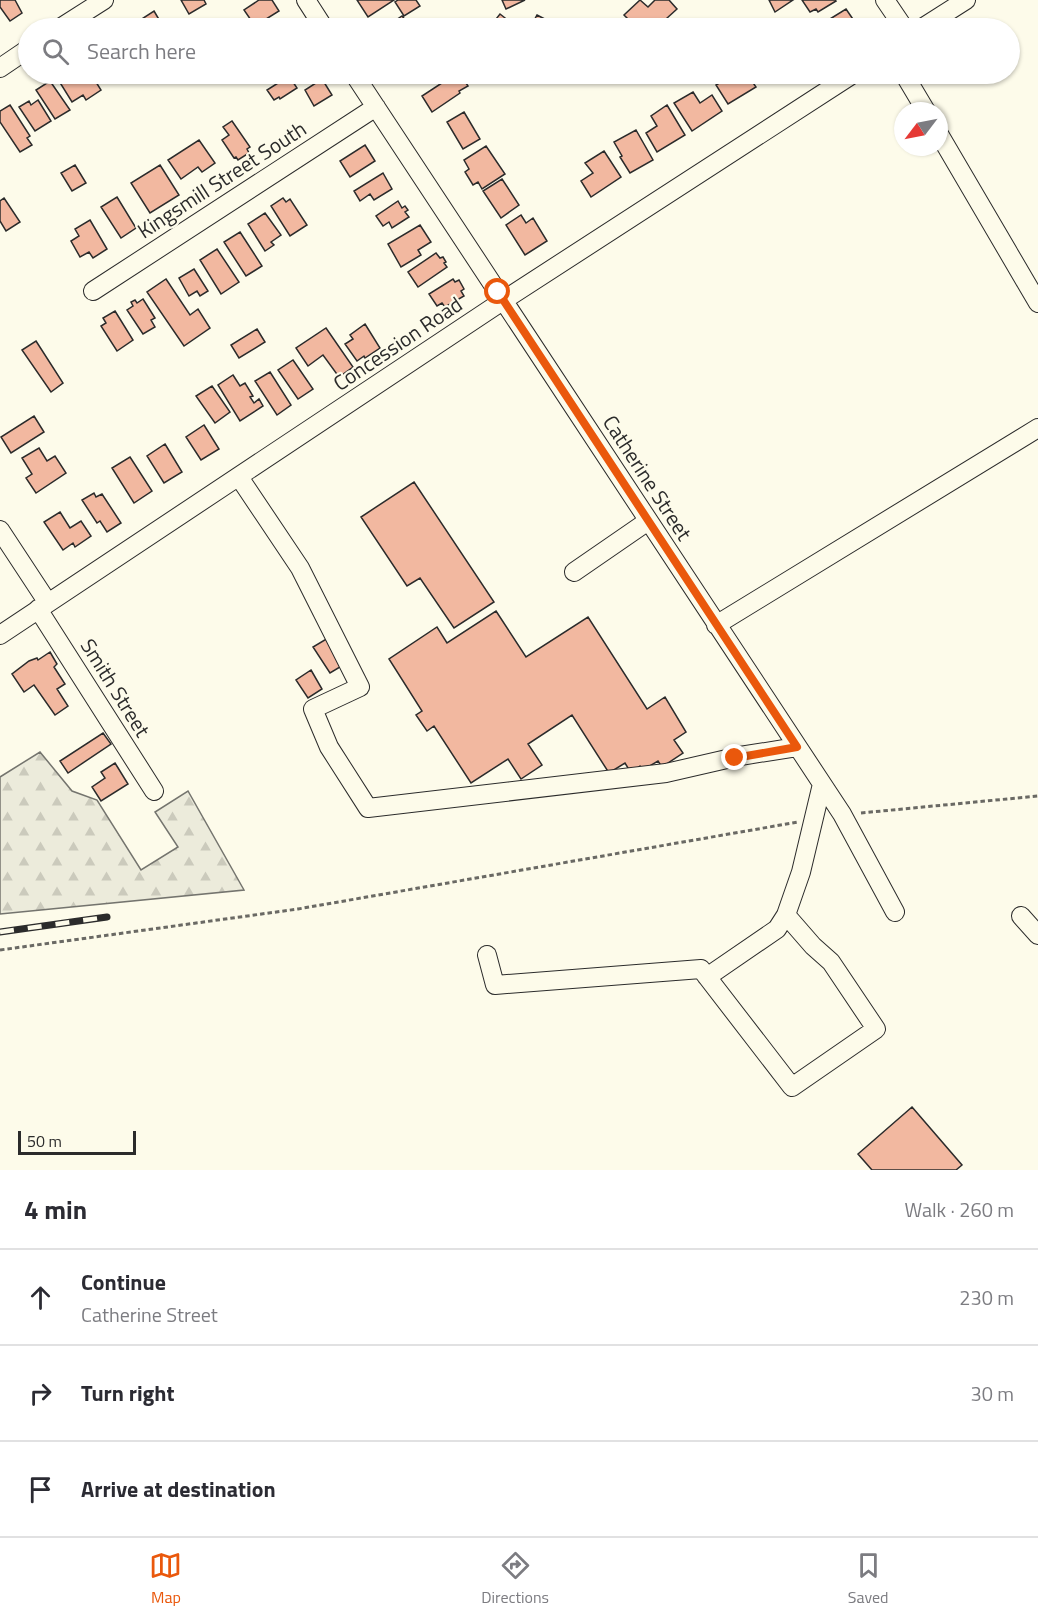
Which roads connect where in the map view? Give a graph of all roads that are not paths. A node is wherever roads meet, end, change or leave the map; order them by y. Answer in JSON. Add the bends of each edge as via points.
{"nodes":[{"id":1,"x":104,"y":0,"type":"edge"},
{"id":2,"x":306,"y":0,"type":"edge"},
{"id":3,"x":885,"y":0,"type":"edge"},
{"id":4,"x":966,"y":0,"type":"edge"},
{"id":5,"x":76,"y":18,"type":"edge"},
{"id":6,"x":318,"y":18,"type":"edge"},
{"id":7,"x":897,"y":18,"type":"edge"},
{"id":8,"x":938,"y":18,"type":"edge"},
{"id":9,"x":18,"y":56,"type":"edge"},
{"id":10,"x":0,"y":68,"type":"edge"},
{"id":11,"x":361,"y":84,"type":"edge"},
{"id":12,"x":838,"y":84,"type":"edge"},
{"id":13,"x":910,"y":84,"type":"edge"},
{"id":14,"x":921,"y":102,"type":"edge"},
{"id":15,"x":376,"y":107,"type":"junction"},
{"id":16,"x":948,"y":149,"type":"edge"},
{"id":17,"x":93,"y":291,"type":"dead end"},
{"id":18,"x":504,"y":300,"type":"junction"},
{"id":19,"x":1038,"y":303,"type":"edge"},
{"id":20,"x":1038,"y":428,"type":"edge"},
{"id":21,"x":239,"y":477,"type":"junction"},
{"id":22,"x":648,"y":521,"type":"junction"},
{"id":23,"x":0,"y":530,"type":"edge"},
{"id":24,"x":574,"y":572,"type":"dead end"},
{"id":25,"x":43,"y":606,"type":"junction"},
{"id":26,"x":716,"y":625,"type":"junction"},
{"id":27,"x":0,"y":635,"type":"edge"},
{"id":28,"x":797,"y":747,"type":"junction"},
{"id":29,"x":822,"y":784,"type":"junction"},
{"id":30,"x":154,"y":791,"type":"dead end"},
{"id":31,"x":894,"y":912,"type":"dead end"},
{"id":32,"x":786,"y":915,"type":"junction"},
{"id":33,"x":1021,"y":916,"type":"dead end"},
{"id":34,"x":1038,"y":934,"type":"edge"},
{"id":35,"x":487,"y":955,"type":"dead end"},
{"id":36,"x":707,"y":977,"type":"junction"}],
"edges":[{"from":1,"to":5,"type":"street"},
{"from":2,"to":6,"type":"street"},
{"from":3,"to":7,"type":"street"},
{"from":4,"to":8,"type":"street"},
{"from":9,"to":10,"type":"street"},
{"from":11,"to":15,"type":"street","name":"Catherine Street"},
{"from":12,"to":18,"type":"street","name":"Concession Road"},
{"from":13,"to":14,"type":"street"},
{"from":15,"to":17,"type":"street","name":"Kingsmill Street South"},
{"from":15,"to":18,"type":"street","name":"Catherine Street"},
{"from":16,"to":19,"type":"street"},
{"from":18,"to":21,"type":"street","name":"Concession Road"},
{"from":18,"to":22,"type":"street","name":"Catherine Street"},
{"from":20,"to":26,"type":"street"},
{"from":21,"to":25,"type":"street","name":"Concession Road"},
{"from":21,"to":28,"type":"street","via":[[300,568],[360,687],[312,709],[329,747],[368,808],[666,773]]},
{"from":22,"to":24,"type":"street"},
{"from":22,"to":26,"type":"street","name":"Catherine Street"},
{"from":23,"to":25,"type":"street","name":"Smith Street"},
{"from":25,"to":27,"type":"street","name":"Concession Road"},
{"from":25,"to":30,"type":"street","name":"Smith Street"},
{"from":26,"to":28,"type":"street","name":"Catherine Street"},
{"from":28,"to":29,"type":"street","name":"Catherine Street"},
{"from":29,"to":31,"type":"street","name":"Catherine Street"},
{"from":29,"to":32,"type":"street","via":[[801,872]]},
{"from":32,"to":36,"type":"street","via":[[777,929]]},
{"from":32,"to":36,"type":"street","via":[[831,962],[876,1029],[792,1087]]},
{"from":33,"to":34,"type":"street"},
{"from":35,"to":36,"type":"street","via":[[495,985],[701,969]]}]}
